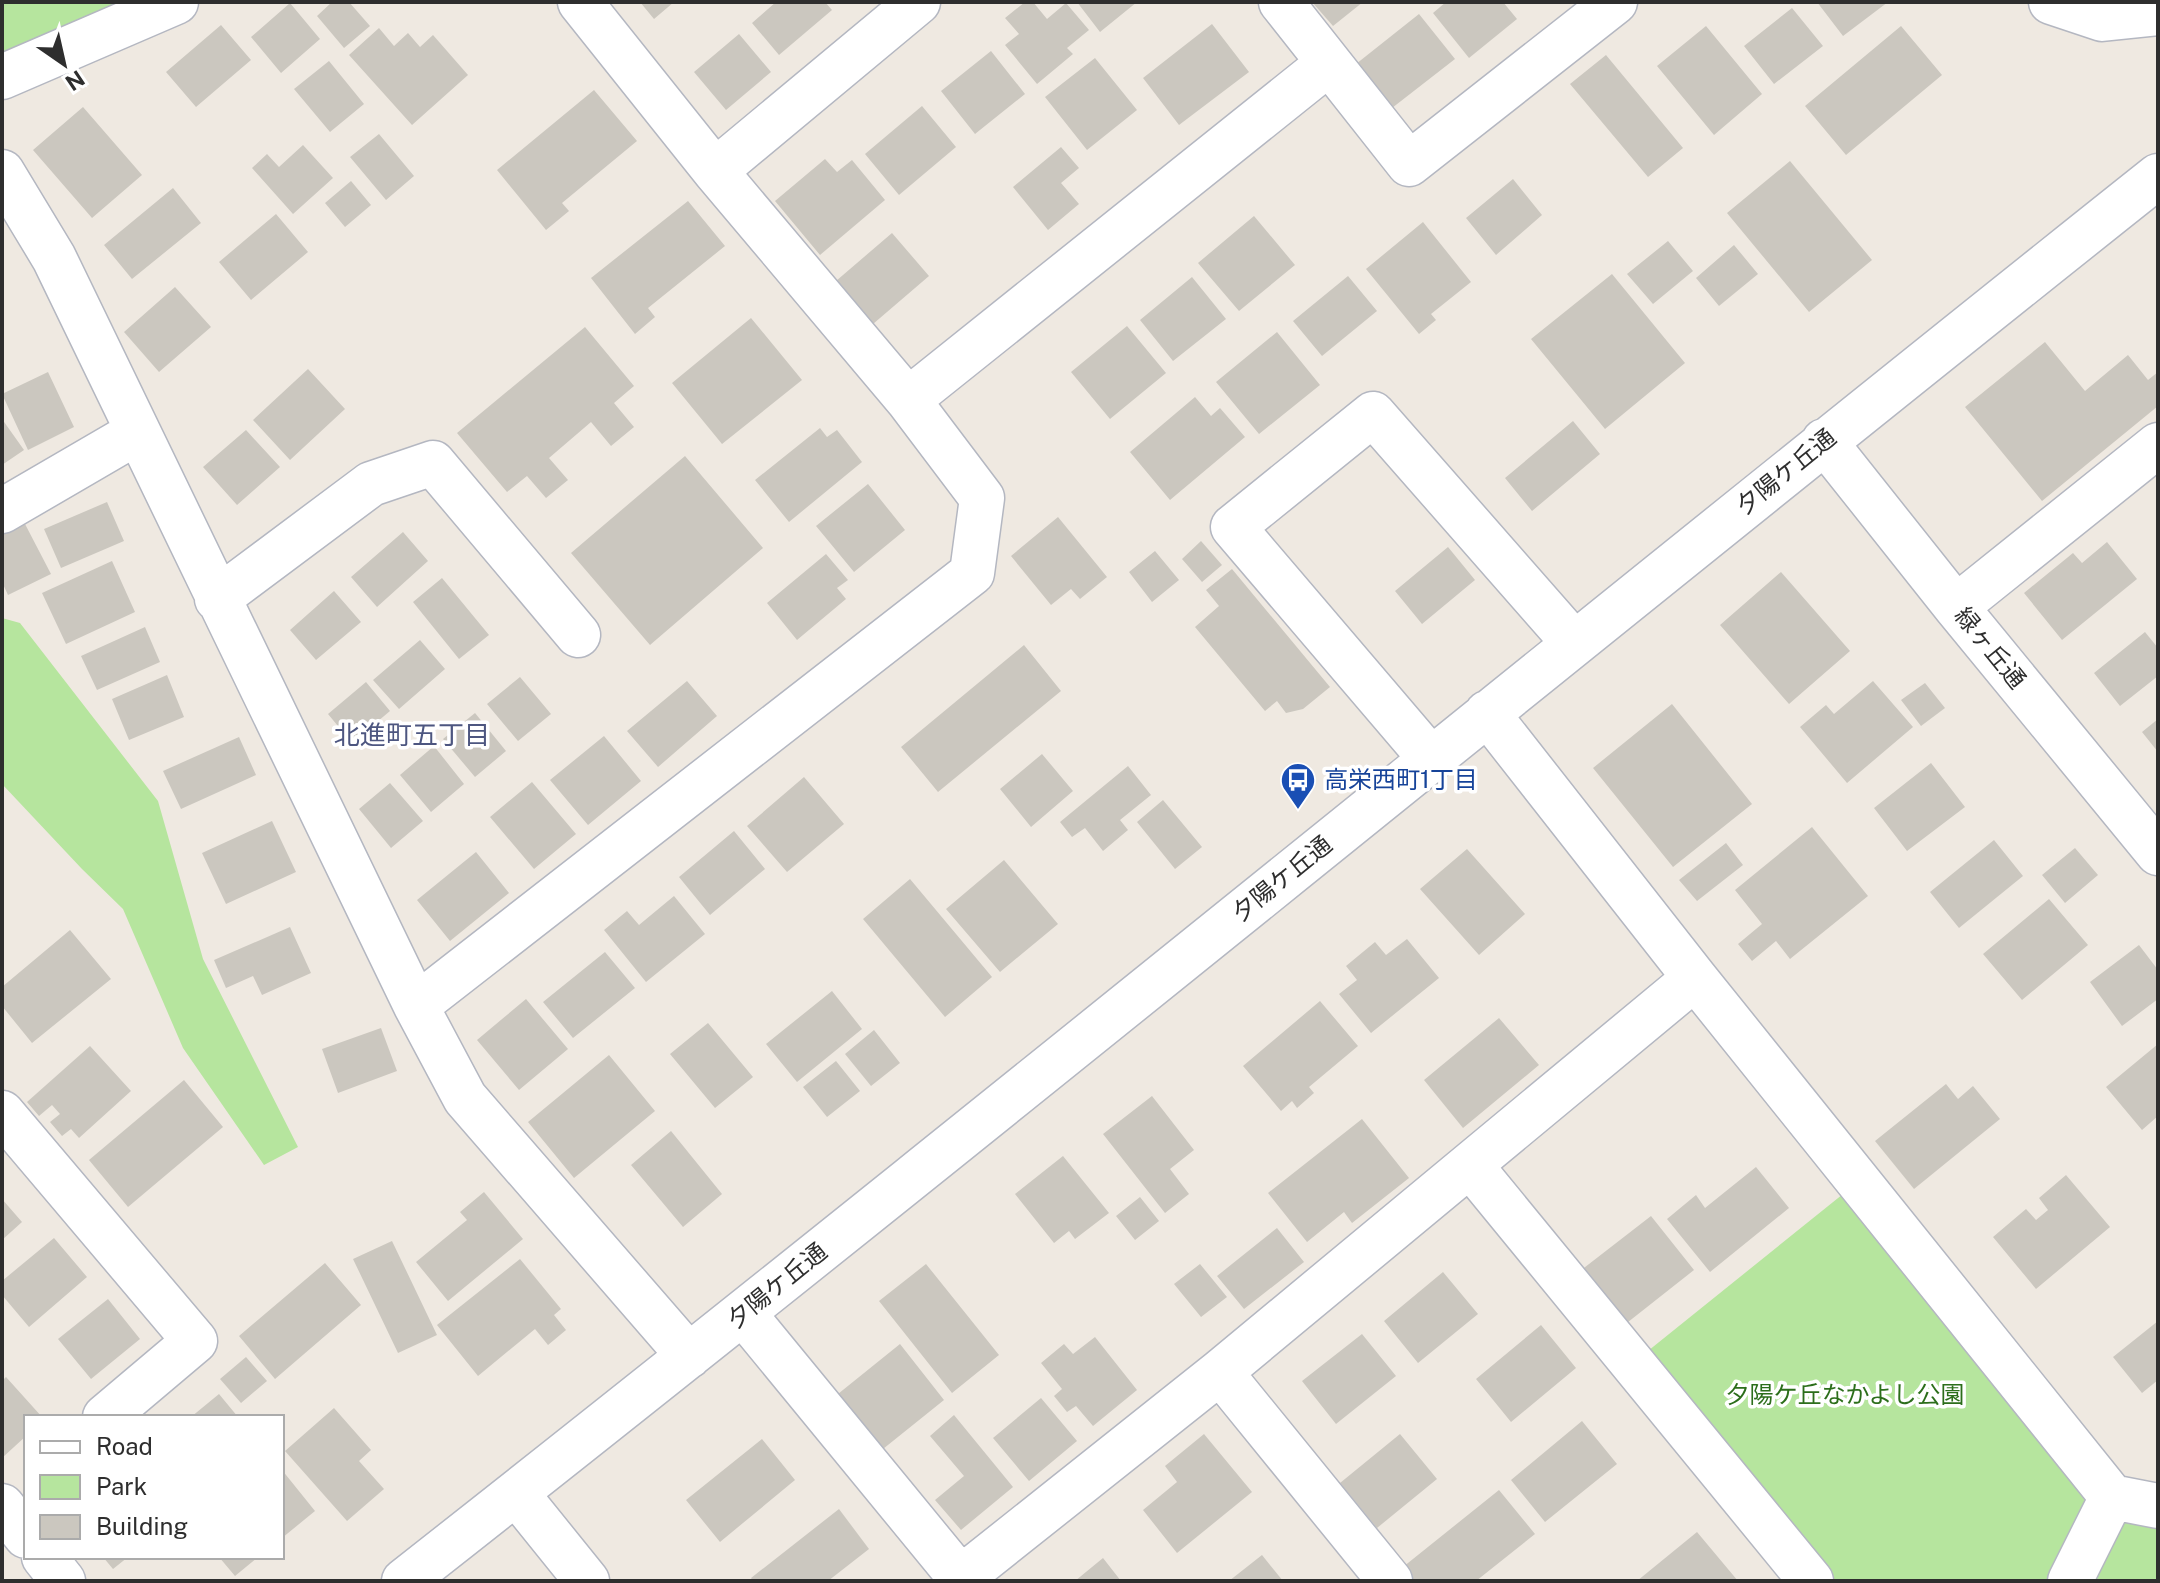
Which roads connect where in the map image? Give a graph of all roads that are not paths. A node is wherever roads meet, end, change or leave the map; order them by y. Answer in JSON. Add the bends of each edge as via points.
{"nodes":[{"id":1,"x":176,"y":2,"type":"edge"},
{"id":2,"x":580,"y":2,"type":"edge"},
{"id":3,"x":918,"y":2,"type":"edge"},
{"id":4,"x":1281,"y":2,"type":"edge"},
{"id":5,"x":1615,"y":2,"type":"edge"},
{"id":6,"x":2051,"y":2,"type":"edge"},
{"id":7,"x":2158,"y":13,"type":"edge"},
{"id":8,"x":1329,"y":63,"type":"junction"},
{"id":9,"x":2,"y":77,"type":"edge"},
{"id":10,"x":715,"y":171,"type":"junction"},
{"id":11,"x":2,"y":172,"type":"edge"},
{"id":12,"x":2158,"y":176,"type":"edge"},
{"id":13,"x":908,"y":400,"type":"junction"},
{"id":14,"x":136,"y":433,"type":"junction"},
{"id":15,"x":1824,"y":441,"type":"junction"},
{"id":16,"x":2158,"y":445,"type":"edge"},
{"id":17,"x":2,"y":511,"type":"edge"},
{"id":18,"x":217,"y":599,"type":"junction"},
{"id":19,"x":1956,"y":607,"type":"junction"},
{"id":20,"x":578,"y":635,"type":"dead end"},
{"id":21,"x":1574,"y":643,"type":"junction"},
{"id":22,"x":1487,"y":713,"type":"junction"},
{"id":23,"x":1431,"y":759,"type":"junction"},
{"id":24,"x":2158,"y":853,"type":"edge"},
{"id":25,"x":1695,"y":978,"type":"junction"},
{"id":26,"x":416,"y":1006,"type":"junction"},
{"id":27,"x":2,"y":1113,"type":"edge"},
{"id":28,"x":1470,"y":1165,"type":"junction"},
{"id":29,"x":743,"y":1313,"type":"junction"},
{"id":30,"x":689,"y":1356,"type":"junction"},
{"id":31,"x":1220,"y":1372,"type":"junction"},
{"id":32,"x":107,"y":1415,"type":"edge"},
{"id":33,"x":24,"y":1485,"type":"edge"},
{"id":34,"x":516,"y":1493,"type":"junction"},
{"id":35,"x":2112,"y":1497,"type":"junction"},
{"id":36,"x":2,"y":1505,"type":"edge"},
{"id":37,"x":2158,"y":1506,"type":"edge"},
{"id":38,"x":24,"y":1533,"type":"edge"},
{"id":39,"x":46,"y":1559,"type":"edge"},
{"id":40,"x":962,"y":1580,"type":"edge"},
{"id":41,"x":63,"y":1581,"type":"edge"},
{"id":42,"x":404,"y":1581,"type":"edge"},
{"id":43,"x":587,"y":1581,"type":"edge"},
{"id":44,"x":1390,"y":1581,"type":"edge"},
{"id":45,"x":1811,"y":1581,"type":"edge"},
{"id":46,"x":2070,"y":1581,"type":"edge"}],
"edges":[{"from":1,"to":9,"type":"street"},
{"from":2,"to":10,"type":"street"},
{"from":3,"to":10,"type":"street"},
{"from":4,"to":8,"type":"street"},
{"from":5,"to":8,"type":"street","via":[[1409,164]]},
{"from":6,"to":7,"type":"street","via":[[2102,19]]},
{"from":8,"to":13,"type":"street"},
{"from":10,"to":13,"type":"street"},
{"from":11,"to":14,"type":"street","via":[[54,258]]},
{"from":12,"to":15,"type":"street","name":"夕陽ケ丘通"},
{"from":13,"to":26,"type":"street","via":[[982,498],[972,573]]},
{"from":14,"to":17,"type":"street"},
{"from":14,"to":18,"type":"street"},
{"from":15,"to":19,"type":"street","name":"緑ヶ丘通"},
{"from":15,"to":21,"type":"street","name":"夕陽ケ丘通"},
{"from":16,"to":19,"type":"street"},
{"from":18,"to":20,"type":"street","via":[[371,484],[433,463]]},
{"from":18,"to":26,"type":"street"},
{"from":19,"to":24,"type":"street","name":"緑ヶ丘通"},
{"from":21,"to":22,"type":"street","name":"夕陽ケ丘通"},
{"from":21,"to":23,"type":"street","via":[[1373,414],[1233,527]]},
{"from":22,"to":23,"type":"street","name":"夕陽ケ丘通"},
{"from":22,"to":25,"type":"street"},
{"from":23,"to":29,"type":"street","name":"夕陽ケ丘通"},
{"from":25,"to":28,"type":"street"},
{"from":25,"to":35,"type":"street"},
{"from":26,"to":30,"type":"street","via":[[465,1098]]},
{"from":27,"to":32,"type":"street","via":[[195,1341]]},
{"from":28,"to":31,"type":"street"},
{"from":28,"to":45,"type":"street"},
{"from":29,"to":30,"type":"street","name":"夕陽ケ丘通"},
{"from":29,"to":40,"type":"street"},
{"from":30,"to":34,"type":"street","name":"夕陽ケ丘通"},
{"from":31,"to":40,"type":"street"},
{"from":31,"to":44,"type":"street"},
{"from":33,"to":36,"type":"street"},
{"from":34,"to":42,"type":"street","name":"夕陽ケ丘通"},
{"from":34,"to":43,"type":"street"},
{"from":35,"to":37,"type":"street"},
{"from":35,"to":46,"type":"street"},
{"from":36,"to":38,"type":"street"},
{"from":39,"to":41,"type":"street"}]}
